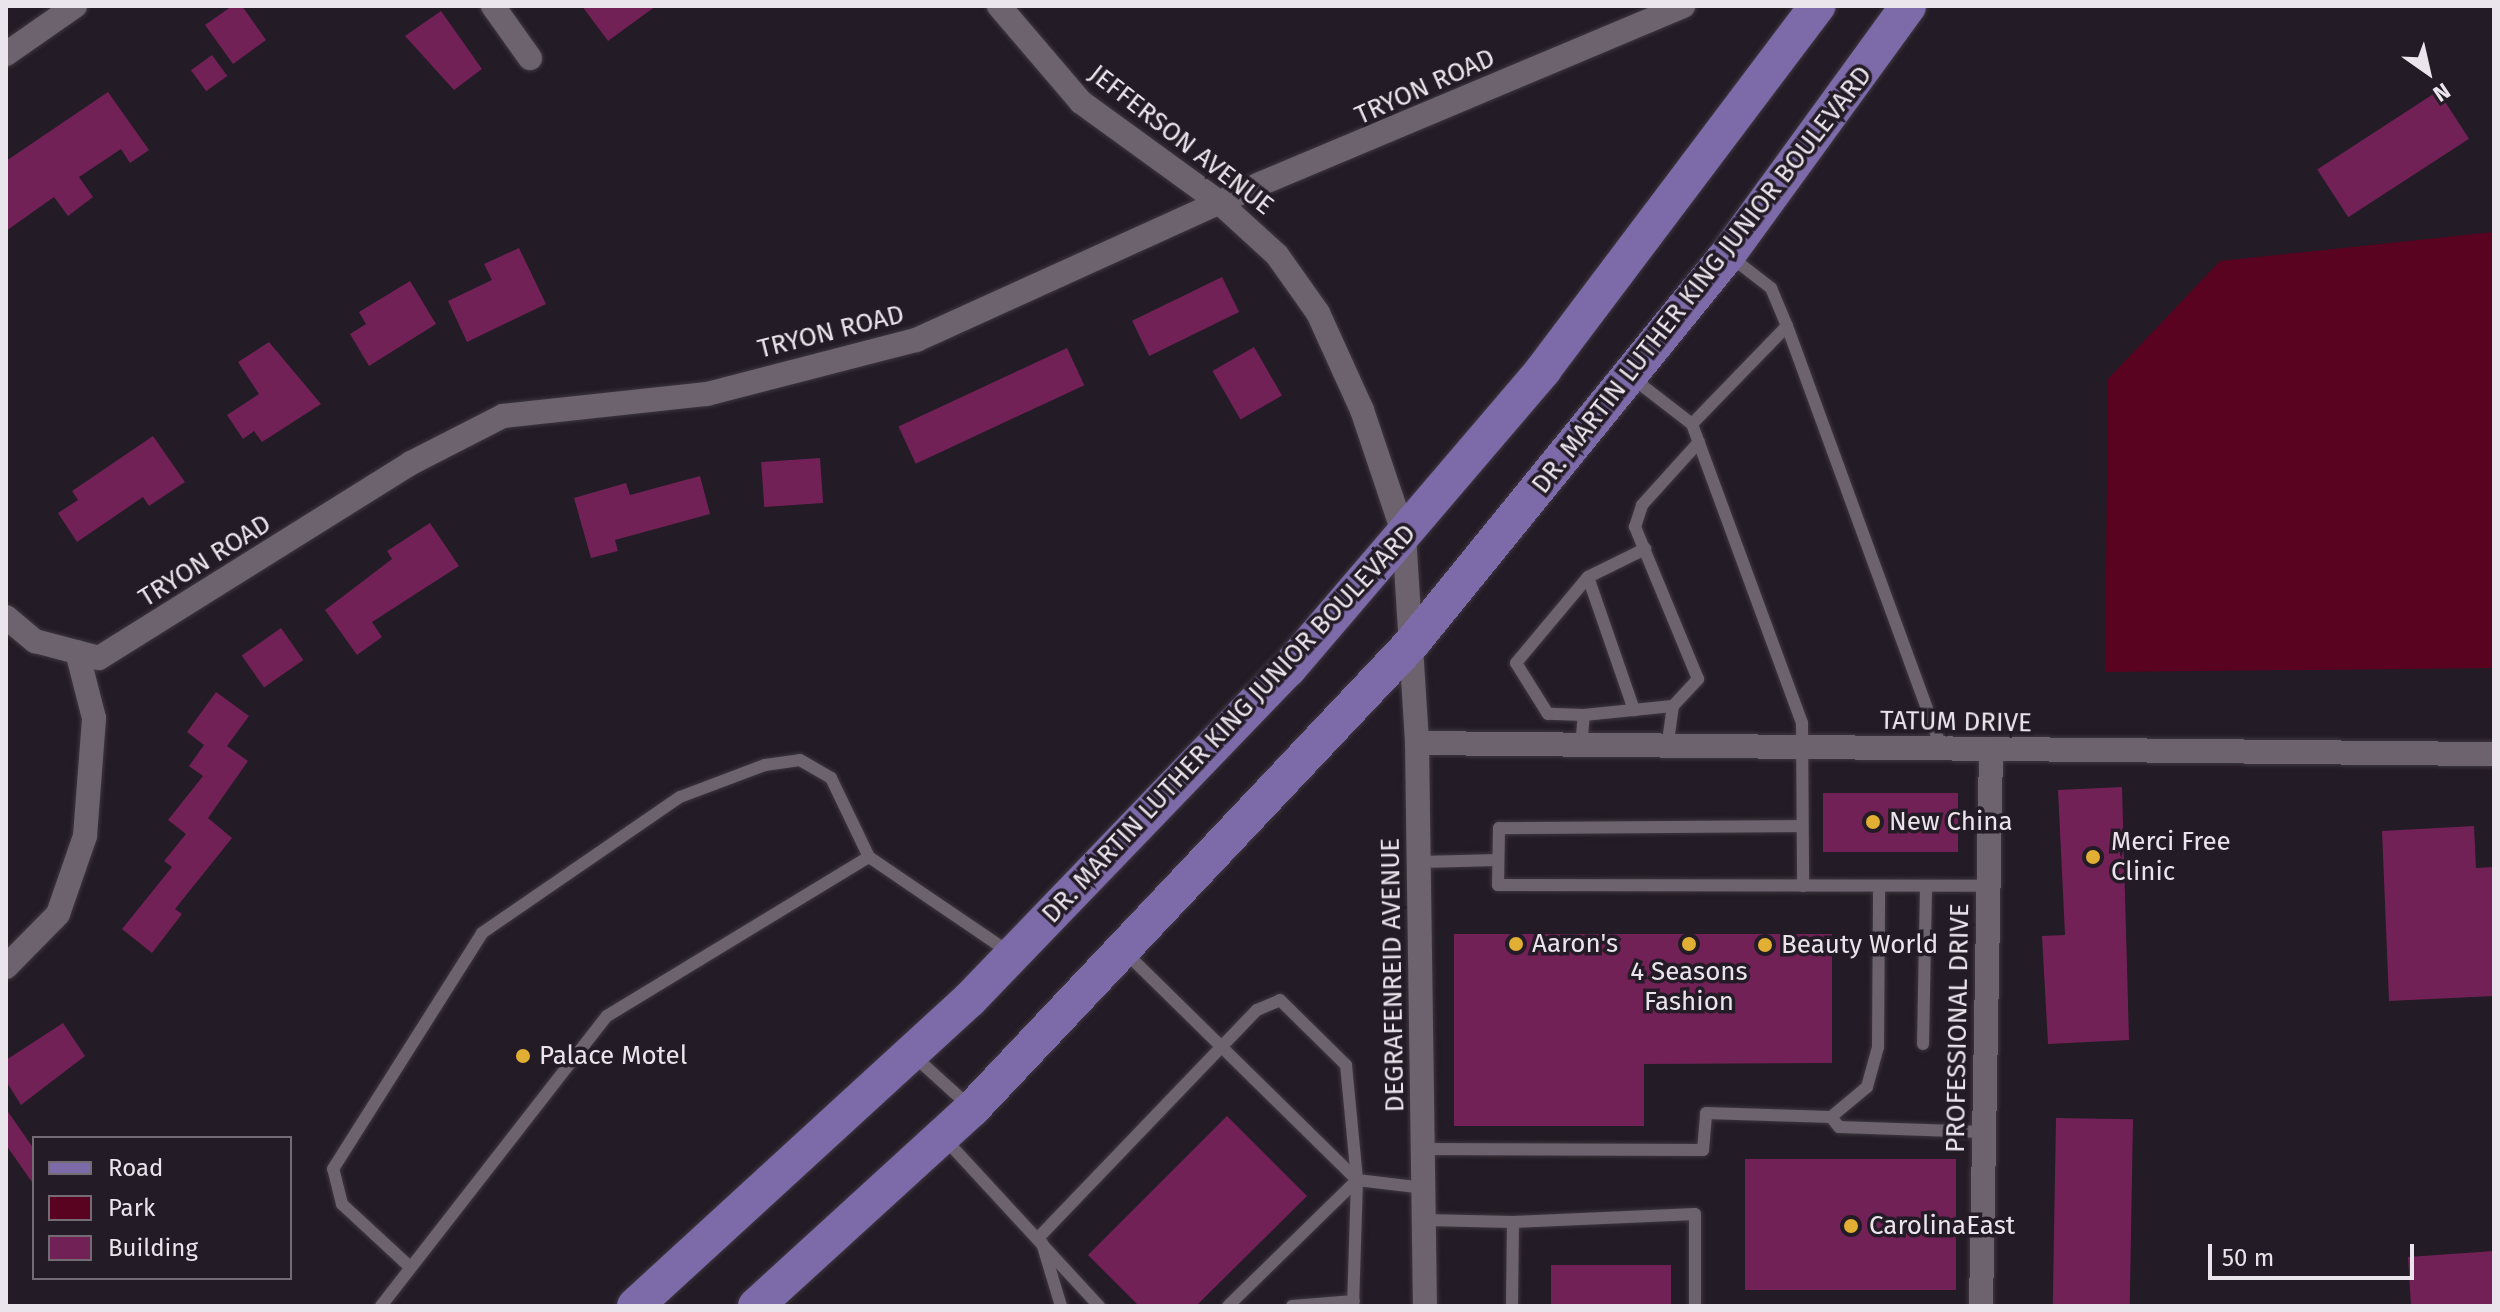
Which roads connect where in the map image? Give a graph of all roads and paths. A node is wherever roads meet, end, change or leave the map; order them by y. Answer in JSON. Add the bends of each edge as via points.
{"nodes":[{"id":1,"x":75,"y":6,"type":"edge"},
{"id":2,"x":493,"y":6,"type":"edge"},
{"id":3,"x":999,"y":6,"type":"edge"},
{"id":4,"x":1683,"y":6,"type":"edge"},
{"id":5,"x":1817,"y":6,"type":"edge"},
{"id":6,"x":1908,"y":6,"type":"edge"},
{"id":7,"x":6,"y":54,"type":"edge"},
{"id":8,"x":530,"y":58,"type":"dead end"},
{"id":9,"x":1220,"y":203,"type":"junction"},
{"id":10,"x":1728,"y":254,"type":"junction"},
{"id":11,"x":1787,"y":326,"type":"junction"},
{"id":12,"x":1631,"y":377,"type":"junction"},
{"id":13,"x":1692,"y":424,"type":"junction"},
{"id":14,"x":1699,"y":442,"type":"junction"},
{"id":15,"x":1404,"y":535,"type":"junction"},
{"id":16,"x":1645,"y":549,"type":"junction"},
{"id":17,"x":1588,"y":577,"type":"junction"},
{"id":18,"x":6,"y":617,"type":"edge"},
{"id":19,"x":1412,"y":643,"type":"junction"},
{"id":20,"x":77,"y":652,"type":"junction"},
{"id":21,"x":1673,"y":706,"type":"junction"},
{"id":22,"x":1634,"y":710,"type":"junction"},
{"id":23,"x":1584,"y":715,"type":"junction"},
{"id":24,"x":1417,"y":743,"type":"junction"},
{"id":25,"x":1581,"y":747,"type":"junction"},
{"id":26,"x":1667,"y":748,"type":"junction"},
{"id":27,"x":1803,"y":749,"type":"junction"},
{"id":28,"x":1942,"y":750,"type":"junction"},
{"id":29,"x":1991,"y":751,"type":"junction"},
{"id":30,"x":2494,"y":754,"type":"edge"},
{"id":31,"x":1802,"y":826,"type":"junction"},
{"id":32,"x":869,"y":857,"type":"junction"},
{"id":33,"x":1498,"y":860,"type":"junction"},
{"id":34,"x":1420,"y":862,"type":"junction"},
{"id":35,"x":1803,"y":886,"type":"junction"},
{"id":36,"x":1879,"y":886,"type":"junction"},
{"id":37,"x":1926,"y":886,"type":"junction"},
{"id":38,"x":1989,"y":886,"type":"junction"},
{"id":39,"x":1124,"y":951,"type":"junction"},
{"id":40,"x":1014,"y":956,"type":"junction"},
{"id":41,"x":6,"y":967,"type":"edge"},
{"id":42,"x":1923,"y":1044,"type":"dead end"},
{"id":43,"x":1221,"y":1048,"type":"junction"},
{"id":44,"x":912,"y":1054,"type":"junction"},
{"id":45,"x":972,"y":1109,"type":"junction"},
{"id":46,"x":1831,"y":1117,"type":"junction"},
{"id":47,"x":1984,"y":1132,"type":"junction"},
{"id":48,"x":943,"y":1137,"type":"junction"},
{"id":49,"x":1424,"y":1149,"type":"junction"},
{"id":50,"x":1357,"y":1180,"type":"junction"},
{"id":51,"x":1425,"y":1188,"type":"junction"},
{"id":52,"x":1426,"y":1220,"type":"junction"},
{"id":53,"x":1513,"y":1222,"type":"junction"},
{"id":54,"x":1040,"y":1236,"type":"junction"},
{"id":55,"x":410,"y":1267,"type":"junction"},
{"id":56,"x":1354,"y":1304,"type":"edge"},
{"id":57,"x":381,"y":1306,"type":"edge"},
{"id":58,"x":635,"y":1306,"type":"edge"},
{"id":59,"x":756,"y":1306,"type":"edge"},
{"id":60,"x":1061,"y":1306,"type":"edge"},
{"id":61,"x":1099,"y":1306,"type":"edge"},
{"id":62,"x":1228,"y":1306,"type":"edge"},
{"id":63,"x":1292,"y":1306,"type":"edge"},
{"id":64,"x":1425,"y":1306,"type":"edge"},
{"id":65,"x":1512,"y":1306,"type":"edge"},
{"id":66,"x":1695,"y":1306,"type":"edge"},
{"id":67,"x":1981,"y":1306,"type":"edge"}],
"edges":[{"from":1,"to":7,"type":"street"},
{"from":2,"to":8,"type":"street"},
{"from":3,"to":9,"type":"street","name":"JEFFERSON AVENUE","via":[[1081,102]]},
{"from":4,"to":9,"type":"street","name":"TRYON ROAD"},
{"from":5,"to":15,"type":"main road","name":"DR. MARTIN LUTHER KING JUNIOR BOULEVARD","via":[[1543,370]]},
{"from":6,"to":10,"type":"main road","name":"DR. MARTIN LUTHER KING JUNIOR BOULEVARD"},
{"from":9,"to":15,"type":"street","name":"JEFFERSON AVENUE","via":[[1277,255],[1318,313],[1362,410]]},
{"from":9,"to":20,"type":"street","name":"TRYON ROAD","via":[[916,340],[707,394],[503,416],[411,463],[99,658]]},
{"from":10,"to":11,"type":"lane","via":[[1771,288]]},
{"from":10,"to":12,"type":"main road","name":"DR. MARTIN LUTHER KING JUNIOR BOULEVARD"},
{"from":11,"to":13,"type":"lane"},
{"from":11,"to":28,"type":"lane"},
{"from":12,"to":13,"type":"lane"},
{"from":12,"to":19,"type":"main road","name":"DR. MARTIN LUTHER KING JUNIOR BOULEVARD"},
{"from":13,"to":14,"type":"lane"},
{"from":14,"to":16,"type":"lane","via":[[1642,505],[1635,527]]},
{"from":14,"to":27,"type":"lane","via":[[1802,723]]},
{"from":15,"to":19,"type":"street","name":"JEFFERSON AVENUE"},
{"from":15,"to":40,"type":"main road","name":"DR. MARTIN LUTHER KING JUNIOR BOULEVARD"},
{"from":16,"to":17,"type":"lane"},
{"from":16,"to":21,"type":"lane","via":[[1698,679]]},
{"from":17,"to":22,"type":"lane"},
{"from":17,"to":23,"type":"lane","via":[[1516,663],[1548,714]]},
{"from":18,"to":20,"type":"street","name":"TRYON ROAD","via":[[35,641]]},
{"from":19,"to":24,"type":"street","name":"DEGRAFENREID AVENUE"},
{"from":19,"to":39,"type":"main road","name":"DR. MARTIN LUTHER KING JUNIOR BOULEVARD"},
{"from":20,"to":41,"type":"street","via":[[94,718],[85,836],[58,914]]},
{"from":21,"to":22,"type":"lane"},
{"from":21,"to":26,"type":"lane"},
{"from":22,"to":23,"type":"lane"},
{"from":23,"to":25,"type":"lane"},
{"from":24,"to":25,"type":"street","name":"TATUM DRIVE"},
{"from":24,"to":34,"type":"street","name":"DEGRAFENREID AVENUE"},
{"from":25,"to":26,"type":"street","name":"TATUM DRIVE"},
{"from":26,"to":27,"type":"street","name":"TATUM DRIVE"},
{"from":27,"to":28,"type":"street","name":"TATUM DRIVE"},
{"from":27,"to":31,"type":"lane"},
{"from":28,"to":29,"type":"street","name":"TATUM DRIVE"},
{"from":29,"to":30,"type":"street","name":"TATUM DRIVE"},
{"from":29,"to":38,"type":"street","name":"PROFESSIONAL DRIVE"},
{"from":31,"to":33,"type":"lane","via":[[1499,828]]},
{"from":31,"to":35,"type":"lane"},
{"from":32,"to":40,"type":"lane"},
{"from":32,"to":55,"type":"lane","via":[[607,1016]]},
{"from":32,"to":55,"type":"lane","via":[[831,778],[800,760],[765,765],[680,797],[482,933],[333,1169],[342,1204]]},
{"from":33,"to":34,"type":"lane"},
{"from":33,"to":35,"type":"lane","via":[[1498,885]]},
{"from":34,"to":49,"type":"street","name":"DEGRAFENREID AVENUE"},
{"from":35,"to":36,"type":"lane"},
{"from":36,"to":37,"type":"lane"},
{"from":36,"to":46,"type":"lane","via":[[1878,1047],[1867,1087]]},
{"from":37,"to":38,"type":"lane"},
{"from":37,"to":42,"type":"lane"},
{"from":38,"to":47,"type":"street","name":"PROFESSIONAL DRIVE"},
{"from":39,"to":43,"type":"lane"},
{"from":39,"to":45,"type":"main road","name":"DR. MARTIN LUTHER KING JUNIOR BOULEVARD"},
{"from":40,"to":44,"type":"main road","name":"DR. MARTIN LUTHER KING JUNIOR BOULEVARD"},
{"from":43,"to":50,"type":"lane"},
{"from":43,"to":50,"type":"lane","via":[[1257,1010],[1280,1000],[1346,1065]]},
{"from":43,"to":54,"type":"lane"},
{"from":44,"to":45,"type":"lane"},
{"from":44,"to":58,"type":"main road","name":"DR. MARTIN LUTHER KING JUNIOR BOULEVARD"},
{"from":45,"to":48,"type":"main road","name":"DR. MARTIN LUTHER KING JUNIOR BOULEVARD"},
{"from":46,"to":47,"type":"lane","via":[[1839,1127]]},
{"from":46,"to":49,"type":"lane","via":[[1706,1113],[1703,1150]]},
{"from":47,"to":67,"type":"street","name":"PROFESSIONAL DRIVE"},
{"from":48,"to":54,"type":"lane"},
{"from":48,"to":59,"type":"main road","name":"DR. MARTIN LUTHER KING JUNIOR BOULEVARD"},
{"from":49,"to":51,"type":"street","name":"DEGRAFENREID AVENUE"},
{"from":50,"to":51,"type":"lane"},
{"from":50,"to":56,"type":"lane"},
{"from":50,"to":62,"type":"lane"},
{"from":51,"to":52,"type":"street","name":"DEGRAFENREID AVENUE"},
{"from":52,"to":53,"type":"lane"},
{"from":52,"to":64,"type":"street","name":"DEGRAFENREID AVENUE"},
{"from":53,"to":65,"type":"lane"},
{"from":53,"to":66,"type":"lane","via":[[1695,1214]]},
{"from":54,"to":60,"type":"lane"},
{"from":54,"to":61,"type":"lane"},
{"from":55,"to":57,"type":"lane"},
{"from":56,"to":63,"type":"lane"}]}
